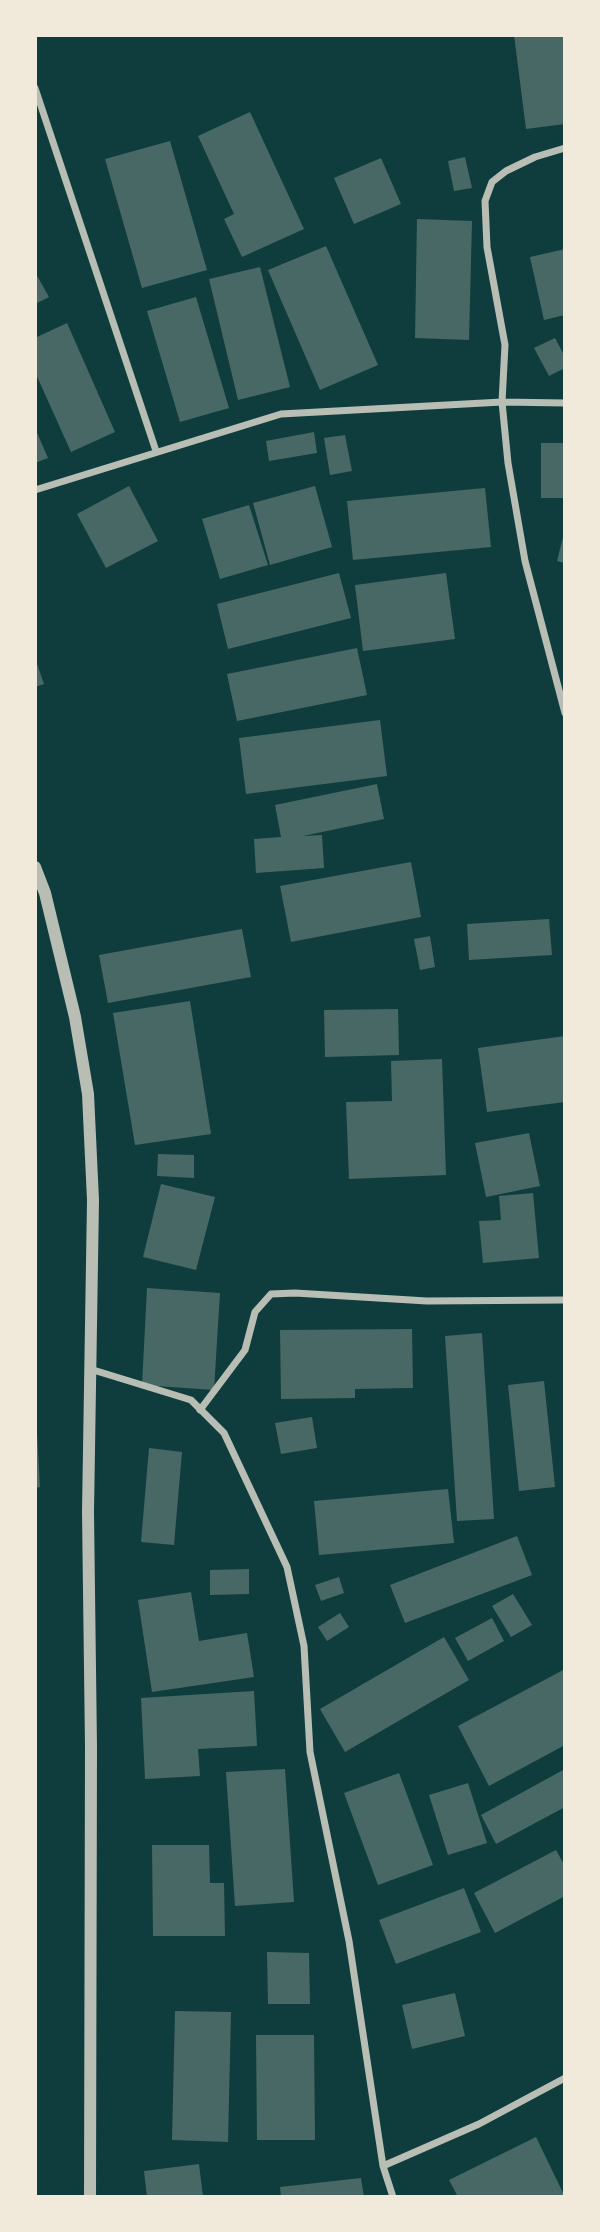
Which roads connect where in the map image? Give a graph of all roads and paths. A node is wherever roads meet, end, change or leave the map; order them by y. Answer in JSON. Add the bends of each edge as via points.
{"nodes":[{"id":1,"x":35,"y":88,"type":"edge"},
{"id":2,"x":565,"y":148,"type":"edge"},
{"id":3,"x":502,"y":402,"type":"junction"},
{"id":4,"x":565,"y":403,"type":"edge"},
{"id":5,"x":156,"y":451,"type":"junction"},
{"id":6,"x":35,"y":490,"type":"edge"},
{"id":7,"x":565,"y":713,"type":"edge"},
{"id":8,"x":35,"y":867,"type":"edge"},
{"id":9,"x":565,"y":1300,"type":"edge"},
{"id":10,"x":90,"y":1369,"type":"junction"},
{"id":11,"x":200,"y":1410,"type":"junction"},
{"id":12,"x":565,"y":2078,"type":"edge"},
{"id":13,"x":383,"y":2166,"type":"junction"},
{"id":14,"x":90,"y":2197,"type":"edge"},
{"id":15,"x":393,"y":2197,"type":"edge"}],
"edges":[{"from":1,"to":5,"type":"street"},
{"from":2,"to":3,"type":"street","via":[[506,171],[492,182],[485,201],[487,247],[505,345]]},
{"from":3,"to":4,"type":"street"},
{"from":3,"to":5,"type":"street","via":[[281,414]]},
{"from":3,"to":7,"type":"street","via":[[525,561]]},
{"from":5,"to":6,"type":"street"},
{"from":8,"to":10,"type":"street","via":[[75,1017],[88,1094],[93,1200]]},
{"from":9,"to":11,"type":"street","via":[[427,1301],[271,1294],[255,1312],[246,1350]]},
{"from":10,"to":11,"type":"street","via":[[191,1400]]},
{"from":10,"to":14,"type":"street"},
{"from":11,"to":13,"type":"street","via":[[224,1433],[287,1566],[304,1646],[310,1752],[349,1941]]},
{"from":12,"to":13,"type":"street","via":[[479,2124]]},
{"from":13,"to":15,"type":"street"}]}
